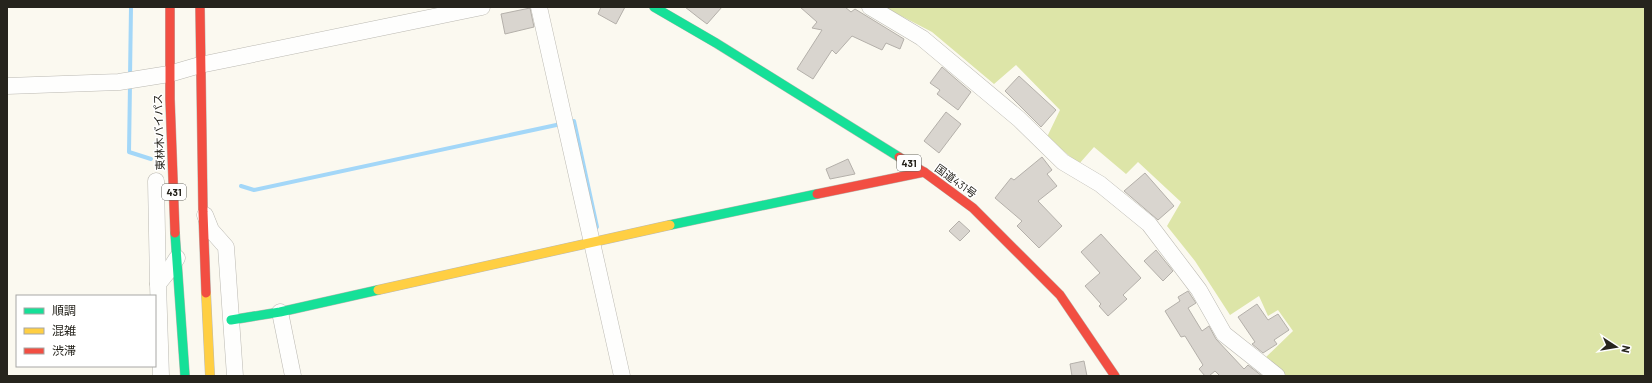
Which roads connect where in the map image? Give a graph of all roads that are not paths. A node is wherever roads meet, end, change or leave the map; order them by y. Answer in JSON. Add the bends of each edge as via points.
{"nodes":[{"id":1,"x":170,"y":7,"type":"edge"},
{"id":2,"x":200,"y":7,"type":"edge"},
{"id":3,"x":482,"y":7,"type":"edge"},
{"id":4,"x":539,"y":7,"type":"edge"},
{"id":5,"x":654,"y":7,"type":"edge"},
{"id":6,"x":870,"y":7,"type":"edge"},
{"id":7,"x":200,"y":65,"type":"junction"},
{"id":8,"x":169,"y":74,"type":"junction"},
{"id":9,"x":7,"y":86,"type":"edge"},
{"id":10,"x":924,"y":172,"type":"junction"},
{"id":11,"x":156,"y":181,"type":"dead end"},
{"id":12,"x":203,"y":212,"type":"junction"},
{"id":13,"x":593,"y":242,"type":"junction"},
{"id":14,"x":177,"y":258,"type":"junction"},
{"id":15,"x":158,"y":284,"type":"junction"},
{"id":16,"x":280,"y":312,"type":"junction"},
{"id":17,"x":231,"y":320,"type":"junction"},
{"id":18,"x":161,"y":376,"type":"edge"},
{"id":19,"x":185,"y":376,"type":"edge"},
{"id":20,"x":210,"y":376,"type":"edge"},
{"id":21,"x":235,"y":376,"type":"edge"},
{"id":22,"x":293,"y":376,"type":"edge"},
{"id":23,"x":622,"y":376,"type":"edge"},
{"id":24,"x":1115,"y":376,"type":"edge"},
{"id":25,"x":1277,"y":376,"type":"edge"}],
"edges":[{"from":1,"to":8,"type":"main road","name":"東林木バイパス","number":"431"},
{"from":2,"to":7,"type":"main road"},
{"from":3,"to":7,"type":"street"},
{"from":4,"to":13,"type":"street"},
{"from":5,"to":10,"type":"main road","name":"国道431号","number":"431"},
{"from":6,"to":25,"type":"street","via":[[922,38],[1019,119],[1063,162],[1100,184],[1149,224],[1198,290],[1224,334]]},
{"from":7,"to":8,"type":"street"},
{"from":7,"to":12,"type":"main road"},
{"from":8,"to":9,"type":"street","via":[[119,82]]},
{"from":8,"to":14,"type":"main road","name":"東林木バイパス","number":"431"},
{"from":10,"to":13,"type":"main road"},
{"from":10,"to":24,"type":"main road","name":"国道431号","number":"431","via":[[973,208],[1060,295]]},
{"from":11,"to":15,"type":"street"},
{"from":12,"to":17,"type":"street","via":[[212,230],[226,247]]},
{"from":12,"to":20,"type":"main road"},
{"from":13,"to":16,"type":"main road"},
{"from":13,"to":23,"type":"street"},
{"from":14,"to":15,"type":"street"},
{"from":14,"to":19,"type":"main road","name":"東林木バイパス","number":"431"},
{"from":15,"to":18,"type":"street"},
{"from":16,"to":17,"type":"main road"},
{"from":16,"to":22,"type":"street"},
{"from":17,"to":21,"type":"street"}]}
